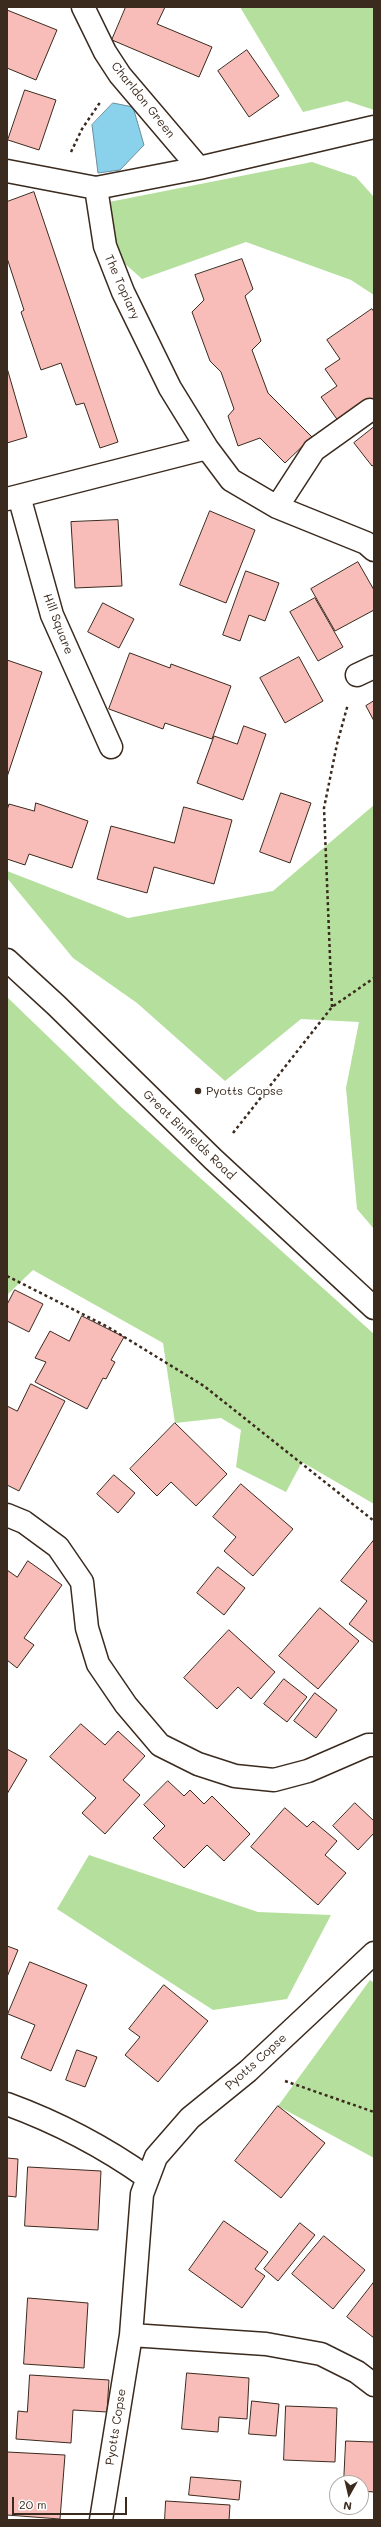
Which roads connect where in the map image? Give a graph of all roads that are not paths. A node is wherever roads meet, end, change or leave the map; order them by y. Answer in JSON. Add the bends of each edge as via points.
{"nodes":[{"id":1,"x":83,"y":7,"type":"edge"},
{"id":2,"x":374,"y":127,"type":"edge"},
{"id":3,"x":199,"y":168,"type":"junction"},
{"id":4,"x":7,"y":171,"type":"edge"},
{"id":5,"x":96,"y":188,"type":"junction"},
{"id":6,"x":370,"y":410,"type":"dead end"},
{"id":7,"x":207,"y":448,"type":"junction"},
{"id":8,"x":13,"y":497,"type":"edge"},
{"id":9,"x":277,"y":507,"type":"junction"},
{"id":10,"x":374,"y":550,"type":"edge"},
{"id":11,"x":111,"y":747,"type":"dead end"},
{"id":12,"x":7,"y":960,"type":"edge"},
{"id":13,"x":374,"y":1308,"type":"edge"},
{"id":14,"x":7,"y":1516,"type":"edge"},
{"id":15,"x":374,"y":1745,"type":"edge"},
{"id":16,"x":374,"y":1953,"type":"edge"},
{"id":17,"x":7,"y":2104,"type":"edge"},
{"id":18,"x":148,"y":2178,"type":"junction"},
{"id":19,"x":131,"y":2335,"type":"junction"},
{"id":20,"x":374,"y":2385,"type":"edge"},
{"id":21,"x":101,"y":2520,"type":"edge"}],
"edges":[{"from":1,"to":3,"type":"street","name":"Charldon Green","via":[[105,52],[120,75]]},
{"from":2,"to":3,"type":"street"},
{"from":3,"to":5,"type":"street"},
{"from":4,"to":5,"type":"street"},
{"from":5,"to":7,"type":"street","name":"The Topiary","via":[[104,246],[123,292],[170,388]]},
{"from":6,"to":9,"type":"street","via":[[314,450]]},
{"from":7,"to":8,"type":"street"},
{"from":7,"to":9,"type":"street","name":"The Topiary","via":[[231,480]]},
{"from":8,"to":11,"type":"street","name":"Hill Square","via":[[52,616]]},
{"from":9,"to":10,"type":"street","name":"The Topiary","via":[[366,543]]},
{"from":12,"to":13,"type":"street","name":"Great Binfields Road","via":[[213,1159]]},
{"from":14,"to":15,"type":"street","via":[[24,1522],[58,1547],[82,1582],[87,1628],[98,1664],[126,1705],[160,1745],[198,1764],[235,1776],[274,1780],[308,1771]]},
{"from":16,"to":18,"type":"street","name":"Pyotts Copse","via":[[248,2071],[190,2118],[156,2157]]},
{"from":17,"to":18,"type":"street","via":[[41,2116],[106,2149]]},
{"from":18,"to":19,"type":"street","name":"Pyotts Copse","via":[[142,2194]]},
{"from":19,"to":20,"type":"street","via":[[266,2344],[321,2354],[357,2372]]},
{"from":19,"to":21,"type":"street","name":"Pyotts Copse"}]}
